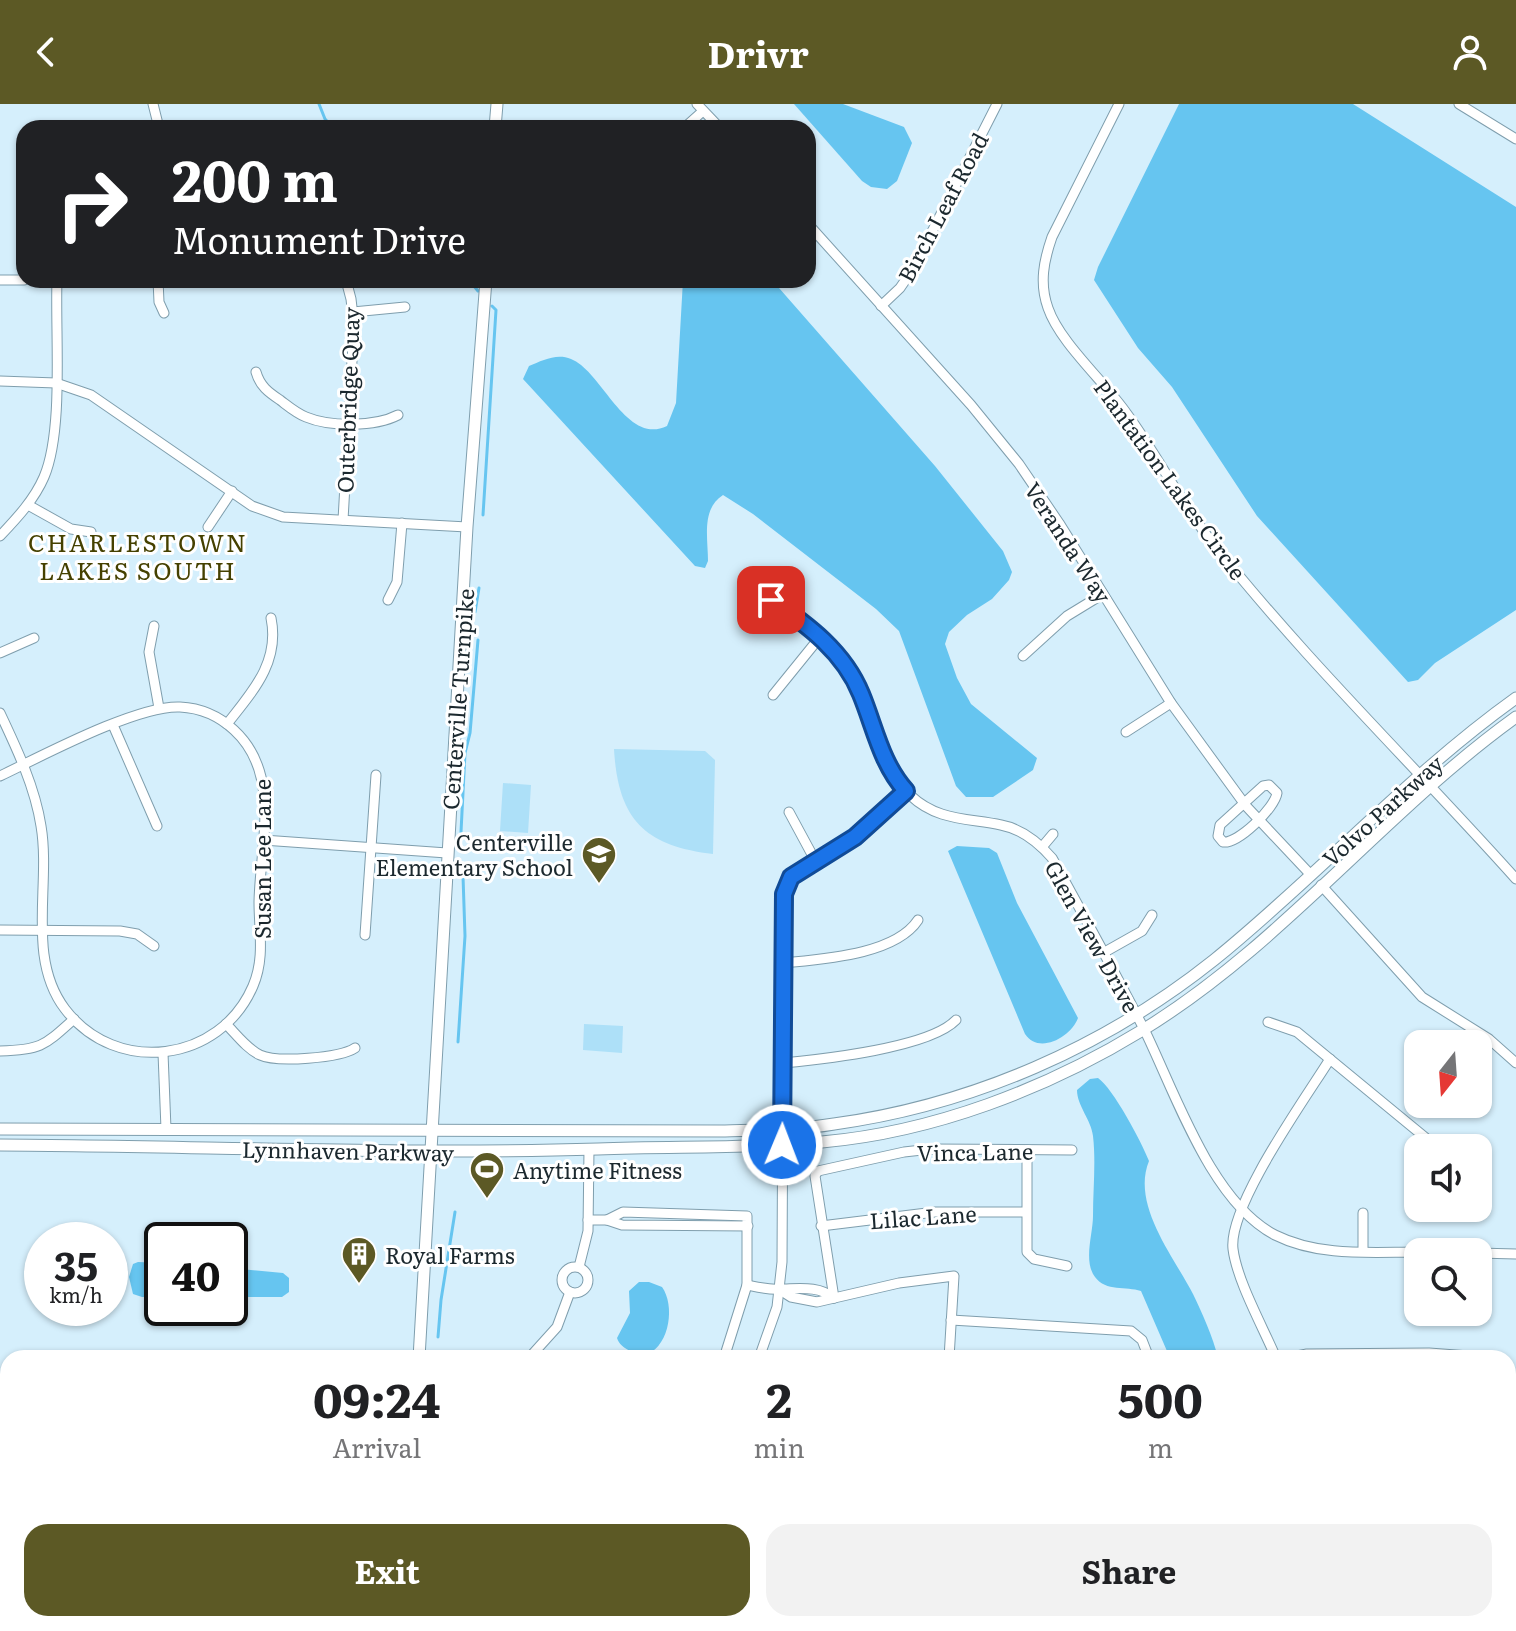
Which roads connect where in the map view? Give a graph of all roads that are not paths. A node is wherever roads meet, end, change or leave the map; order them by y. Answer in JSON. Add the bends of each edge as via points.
{"nodes":[{"id":1,"x":997,"y":104,"type":"edge"},
{"id":2,"x":1119,"y":104,"type":"edge"},
{"id":3,"x":1459,"y":104,"type":"edge"},
{"id":4,"x":1516,"y":139,"type":"edge"},
{"id":5,"x":816,"y":233,"type":"edge"},
{"id":6,"x":57,"y":288,"type":"edge"},
{"id":7,"x":158,"y":288,"type":"edge"},
{"id":8,"x":348,"y":288,"type":"edge"},
{"id":9,"x":485,"y":288,"type":"edge"},
{"id":10,"x":881,"y":306,"type":"junction"},
{"id":11,"x":405,"y":307,"type":"dead end"},
{"id":12,"x":353,"y":312,"type":"junction"},
{"id":13,"x":164,"y":313,"type":"dead end"},
{"id":14,"x":256,"y":372,"type":"dead end"},
{"id":15,"x":0,"y":381,"type":"edge"},
{"id":16,"x":56,"y":383,"type":"junction"},
{"id":17,"x":398,"y":415,"type":"dead end"},
{"id":18,"x":350,"y":423,"type":"junction"},
{"id":19,"x":232,"y":491,"type":"junction"},
{"id":20,"x":28,"y":505,"type":"junction"},
{"id":21,"x":343,"y":520,"type":"junction"},
{"id":22,"x":402,"y":523,"type":"junction"},
{"id":23,"x":208,"y":527,"type":"dead end"},
{"id":24,"x":467,"y":527,"type":"junction"},
{"id":25,"x":91,"y":532,"type":"dead end"},
{"id":26,"x":0,"y":536,"type":"edge"},
{"id":27,"x":1103,"y":594,"type":"junction"},
{"id":28,"x":765,"y":596,"type":"dead end"},
{"id":29,"x":388,"y":600,"type":"dead end"},
{"id":30,"x":271,"y":618,"type":"dead end"},
{"id":31,"x":154,"y":626,"type":"dead end"},
{"id":32,"x":820,"y":637,"type":"junction"},
{"id":33,"x":34,"y":638,"type":"dead end"},
{"id":34,"x":0,"y":653,"type":"edge"},
{"id":35,"x":1023,"y":656,"type":"dead end"},
{"id":36,"x":773,"y":695,"type":"dead end"},
{"id":37,"x":1516,"y":698,"type":"edge"},
{"id":38,"x":1171,"y":703,"type":"junction"},
{"id":39,"x":159,"y":708,"type":"junction"},
{"id":40,"x":0,"y":713,"type":"edge"},
{"id":41,"x":1516,"y":717,"type":"edge"},
{"id":42,"x":227,"y":724,"type":"junction"},
{"id":43,"x":113,"y":725,"type":"junction"},
{"id":44,"x":1126,"y":732,"type":"dead end"},
{"id":45,"x":23,"y":765,"type":"junction"},
{"id":46,"x":376,"y":775,"type":"dead end"},
{"id":47,"x":1420,"y":775,"type":"junction"},
{"id":48,"x":0,"y":776,"type":"edge"},
{"id":49,"x":1431,"y":786,"type":"junction"},
{"id":50,"x":906,"y":791,"type":"junction"},
{"id":51,"x":1244,"y":803,"type":"junction"},
{"id":52,"x":789,"y":812,"type":"dead end"},
{"id":53,"x":1259,"y":819,"type":"junction"},
{"id":54,"x":157,"y":826,"type":"dead end"},
{"id":55,"x":1053,"y":834,"type":"dead end"},
{"id":56,"x":263,"y":840,"type":"junction"},
{"id":57,"x":371,"y":847,"type":"junction"},
{"id":58,"x":1042,"y":847,"type":"junction"},
{"id":59,"x":447,"y":853,"type":"junction"},
{"id":60,"x":816,"y":862,"type":"junction"},
{"id":61,"x":1310,"y":874,"type":"junction"},
{"id":62,"x":1516,"y":879,"type":"edge"},
{"id":63,"x":1321,"y":885,"type":"junction"},
{"id":64,"x":1152,"y":915,"type":"dead end"},
{"id":65,"x":918,"y":920,"type":"dead end"},
{"id":66,"x":1252,"y":926,"type":"joint"},
{"id":67,"x":0,"y":930,"type":"edge"},
{"id":68,"x":43,"y":930,"type":"junction"},
{"id":69,"x":365,"y":935,"type":"dead end"},
{"id":70,"x":1266,"y":937,"type":"joint"},
{"id":71,"x":154,"y":946,"type":"dead end"},
{"id":72,"x":1103,"y":953,"type":"junction"},
{"id":73,"x":783,"y":963,"type":"junction"},
{"id":74,"x":1136,"y":1014,"type":"junction"},
{"id":75,"x":74,"y":1019,"type":"junction"},
{"id":76,"x":956,"y":1020,"type":"dead end"},
{"id":77,"x":1268,"y":1022,"type":"dead end"},
{"id":78,"x":226,"y":1024,"type":"junction"},
{"id":79,"x":1144,"y":1030,"type":"junction"},
{"id":80,"x":355,"y":1048,"type":"dead end"},
{"id":81,"x":0,"y":1051,"type":"edge"},
{"id":82,"x":163,"y":1053,"type":"junction"},
{"id":83,"x":1330,"y":1059,"type":"junction"},
{"id":84,"x":783,"y":1063,"type":"junction"},
{"id":85,"x":1516,"y":1063,"type":"edge"},
{"id":86,"x":0,"y":1129,"type":"edge"},
{"id":87,"x":166,"y":1129,"type":"junction"},
{"id":88,"x":782,"y":1129,"type":"junction"},
{"id":89,"x":432,"y":1130,"type":"junction"},
{"id":90,"x":1421,"y":1134,"type":"edge"},
{"id":91,"x":0,"y":1145,"type":"edge"},
{"id":92,"x":782,"y":1145,"type":"junction"},
{"id":93,"x":589,"y":1149,"type":"junction"},
{"id":94,"x":1027,"y":1150,"type":"junction"},
{"id":95,"x":1072,"y":1150,"type":"dead end"},
{"id":96,"x":431,"y":1152,"type":"junction"},
{"id":97,"x":1240,"y":1208,"type":"junction"},
{"id":98,"x":1026,"y":1212,"type":"junction"},
{"id":99,"x":1363,"y":1213,"type":"dead end"},
{"id":100,"x":588,"y":1220,"type":"junction"},
{"id":101,"x":821,"y":1226,"type":"junction"},
{"id":102,"x":1363,"y":1251,"type":"junction"},
{"id":103,"x":1404,"y":1252,"type":"edge"},
{"id":104,"x":1492,"y":1253,"type":"edge"},
{"id":105,"x":1516,"y":1254,"type":"edge"},
{"id":106,"x":1067,"y":1266,"type":"dead end"},
{"id":107,"x":579,"y":1267,"type":"junction"},
{"id":108,"x":747,"y":1285,"type":"junction"},
{"id":109,"x":780,"y":1290,"type":"junction"},
{"id":110,"x":570,"y":1292,"type":"junction"},
{"id":111,"x":834,"y":1298,"type":"junction"},
{"id":112,"x":951,"y":1320,"type":"junction"},
{"id":113,"x":419,"y":1350,"type":"edge"},
{"id":114,"x":536,"y":1350,"type":"edge"},
{"id":115,"x":727,"y":1350,"type":"edge"},
{"id":116,"x":762,"y":1350,"type":"edge"},
{"id":117,"x":949,"y":1350,"type":"edge"},
{"id":118,"x":1146,"y":1350,"type":"edge"},
{"id":119,"x":1273,"y":1350,"type":"edge"}],
"edges":[{"from":1,"to":10,"type":"street","name":"Birch Leaf Road","via":[[913,269]]},
{"from":2,"to":47,"type":"street","name":"Plantation Lakes Circle","via":[[1045,256],[1044,292],[1050,315],[1113,394],[1216,546]]},
{"from":3,"to":4,"type":"street"},
{"from":5,"to":10,"type":"street","name":"Veranda Way"},
{"from":6,"to":16,"type":"street"},
{"from":7,"to":13,"type":"street"},
{"from":8,"to":12,"type":"street","name":"Outerbridge Quay"},
{"from":9,"to":24,"type":"main road","name":"Centerville Turnpike"},
{"from":10,"to":27,"type":"street","name":"Veranda Way","via":[[1019,464]]},
{"from":11,"to":12,"type":"street"},
{"from":12,"to":18,"type":"street","name":"Outerbridge Quay"},
{"from":14,"to":18,"type":"street","via":[[263,388],[299,414]]},
{"from":15,"to":16,"type":"street"},
{"from":16,"to":19,"type":"street","via":[[91,395]]},
{"from":16,"to":20,"type":"street","via":[[49,463]]},
{"from":17,"to":18,"type":"street","via":[[377,423]]},
{"from":18,"to":21,"type":"street","name":"Outerbridge Quay"},
{"from":19,"to":21,"type":"street","via":[[269,514]]},
{"from":19,"to":23,"type":"street"},
{"from":20,"to":25,"type":"street","via":[[71,529]]},
{"from":20,"to":26,"type":"street"},
{"from":21,"to":22,"type":"street"},
{"from":22,"to":24,"type":"street"},
{"from":22,"to":29,"type":"street","via":[[397,582]]},
{"from":24,"to":59,"type":"main road","name":"Centerville Turnpike"},
{"from":27,"to":35,"type":"street","via":[[1067,616]]},
{"from":27,"to":38,"type":"street","name":"Veranda Way"},
{"from":28,"to":32,"type":"street","name":"Glen View Drive"},
{"from":30,"to":42,"type":"street","via":[[274,646],[269,665]]},
{"from":31,"to":39,"type":"street","via":[[149,652]]},
{"from":32,"to":36,"type":"street"},
{"from":32,"to":50,"type":"street","name":"Glen View Drive","via":[[854,679],[885,760]]},
{"from":33,"to":34,"type":"street"},
{"from":37,"to":47,"type":"main road","name":"Volvo Parkway"},
{"from":38,"to":44,"type":"street"},
{"from":38,"to":51,"type":"street","name":"Veranda Way"},
{"from":39,"to":42,"type":"street","name":"Susan Lee Lane","via":[[191,708]]},
{"from":39,"to":43,"type":"street","name":"Susan Lee Lane"},
{"from":40,"to":45,"type":"street"},
{"from":41,"to":49,"type":"main road","name":"Volvo Parkway"},
{"from":42,"to":56,"type":"street","name":"Susan Lee Lane","via":[[245,742],[262,774]]},
{"from":43,"to":45,"type":"street","name":"Susan Lee Lane"},
{"from":43,"to":54,"type":"street"},
{"from":45,"to":48,"type":"street","name":"Susan Lee Lane"},
{"from":45,"to":68,"type":"street","via":[[41,827]]},
{"from":46,"to":57,"type":"street"},
{"from":47,"to":49,"type":"street","name":"Plantation Lakes Circle"},
{"from":47,"to":61,"type":"main road","name":"Volvo Parkway"},
{"from":49,"to":62,"type":"street","name":"Plantation Lakes Circle"},
{"from":49,"to":63,"type":"main road","name":"Volvo Parkway"},
{"from":50,"to":58,"type":"street","name":"Glen View Drive","via":[[939,814],[1005,826]]},
{"from":50,"to":60,"type":"street","via":[[855,837]]},
{"from":51,"to":53,"type":"street","name":"Veranda Way"},
{"from":51,"to":53,"type":"street","via":[[1263,786],[1274,788],[1275,803]]},
{"from":51,"to":53,"type":"street","via":[[1220,825],[1223,842],[1236,840]]},
{"from":52,"to":60,"type":"street"},
{"from":53,"to":61,"type":"street","name":"Veranda Way"},
{"from":55,"to":58,"type":"street"},
{"from":56,"to":57,"type":"street"},
{"from":56,"to":78,"type":"street","name":"Susan Lee Lane","via":[[258,970],[246,999]]},
{"from":57,"to":59,"type":"street"},
{"from":57,"to":69,"type":"street"},
{"from":58,"to":72,"type":"street","name":"Glen View Drive"},
{"from":59,"to":89,"type":"main road","name":"Centerville Turnpike"},
{"from":60,"to":73,"type":"street","via":[[791,877],[784,891]]},
{"from":61,"to":66,"type":"main road","name":"Volvo Parkway"},
{"from":63,"to":70,"type":"main road","name":"Volvo Parkway"},
{"from":63,"to":85,"type":"street","via":[[1422,997],[1489,1039]]},
{"from":64,"to":72,"type":"street","via":[[1142,931]]},
{"from":65,"to":73,"type":"street","via":[[907,933],[880,946]]},
{"from":66,"to":74,"type":"main road","name":"Lynnhaven Parkway","via":[[1190,979]]},
{"from":67,"to":68,"type":"street"},
{"from":68,"to":71,"type":"street","via":[[133,932]]},
{"from":68,"to":75,"type":"street","via":[[51,982]]},
{"from":70,"to":79,"type":"main road","name":"Lynnhaven Parkway"},
{"from":72,"to":74,"type":"street","name":"Glen View Drive"},
{"from":73,"to":84,"type":"street"},
{"from":74,"to":79,"type":"street","name":"Glen View Drive"},
{"from":74,"to":88,"type":"main road","name":"Lynnhaven Parkway","via":[[1047,1063],[958,1096],[866,1119]]},
{"from":75,"to":81,"type":"street","via":[[47,1044]]},
{"from":75,"to":82,"type":"street","via":[[108,1044]]},
{"from":76,"to":84,"type":"street","via":[[942,1031],[892,1045]]},
{"from":77,"to":83,"type":"street","via":[[1297,1032]]},
{"from":78,"to":80,"type":"street","via":[[266,1057],[332,1057]]},
{"from":78,"to":82,"type":"street","via":[[201,1042]]},
{"from":79,"to":92,"type":"main road","name":"Lynnhaven Parkway","via":[[1039,1084],[965,1112],[858,1137]]},
{"from":79,"to":97,"type":"street","name":"Glen View Drive","via":[[1213,1171]]},
{"from":82,"to":87,"type":"street"},
{"from":83,"to":90,"type":"street"},
{"from":83,"to":97,"type":"street"},
{"from":84,"to":88,"type":"street"},
{"from":86,"to":87,"type":"main road","name":"Lynnhaven Parkway"},
{"from":87,"to":89,"type":"main road","name":"Lynnhaven Parkway"},
{"from":88,"to":89,"type":"main road","name":"Lynnhaven Parkway"},
{"from":88,"to":92,"type":"street"},
{"from":89,"to":96,"type":"main road","name":"Centerville Turnpike"},
{"from":91,"to":96,"type":"main road","name":"Lynnhaven Parkway"},
{"from":92,"to":93,"type":"main road","name":"Lynnhaven Parkway"},
{"from":92,"to":109,"type":"street"},
{"from":93,"to":96,"type":"main road","name":"Lynnhaven Parkway"},
{"from":93,"to":100,"type":"street"},
{"from":94,"to":95,"type":"street","name":"Vinca Lane"},
{"from":94,"to":98,"type":"street"},
{"from":94,"to":101,"type":"street","name":"Vinca Lane","via":[[931,1149],[818,1171]]},
{"from":96,"to":113,"type":"main road","name":"Centerville Turnpike"},
{"from":97,"to":102,"type":"street","name":"Glen View Drive","via":[[1265,1229],[1294,1243]]},
{"from":97,"to":119,"type":"street","via":[[1232,1233],[1235,1259]]},
{"from":98,"to":101,"type":"street","name":"Lilac Lane","via":[[935,1212]]},
{"from":98,"to":106,"type":"street","via":[[1030,1256]]},
{"from":99,"to":102,"type":"street"},
{"from":100,"to":107,"type":"street"},
{"from":100,"to":108,"type":"street","via":[[748,1226]]},
{"from":101,"to":111,"type":"street","name":"Vinca Lane"},
{"from":102,"to":103,"type":"street","name":"Glen View Drive"},
{"from":104,"to":105,"type":"street"},
{"from":107,"to":110,"type":"street","via":[[569,1268],[562,1277]]},
{"from":107,"to":110,"type":"street","via":[[588,1283],[580,1292]]},
{"from":108,"to":109,"type":"street"},
{"from":108,"to":115,"type":"street"},
{"from":109,"to":111,"type":"street","via":[[817,1302]]},
{"from":109,"to":116,"type":"street"},
{"from":110,"to":114,"type":"street","via":[[557,1327]]},
{"from":111,"to":112,"type":"street","via":[[954,1276]]},
{"from":112,"to":117,"type":"street"},
{"from":112,"to":118,"type":"street","via":[[1131,1331]]}]}
